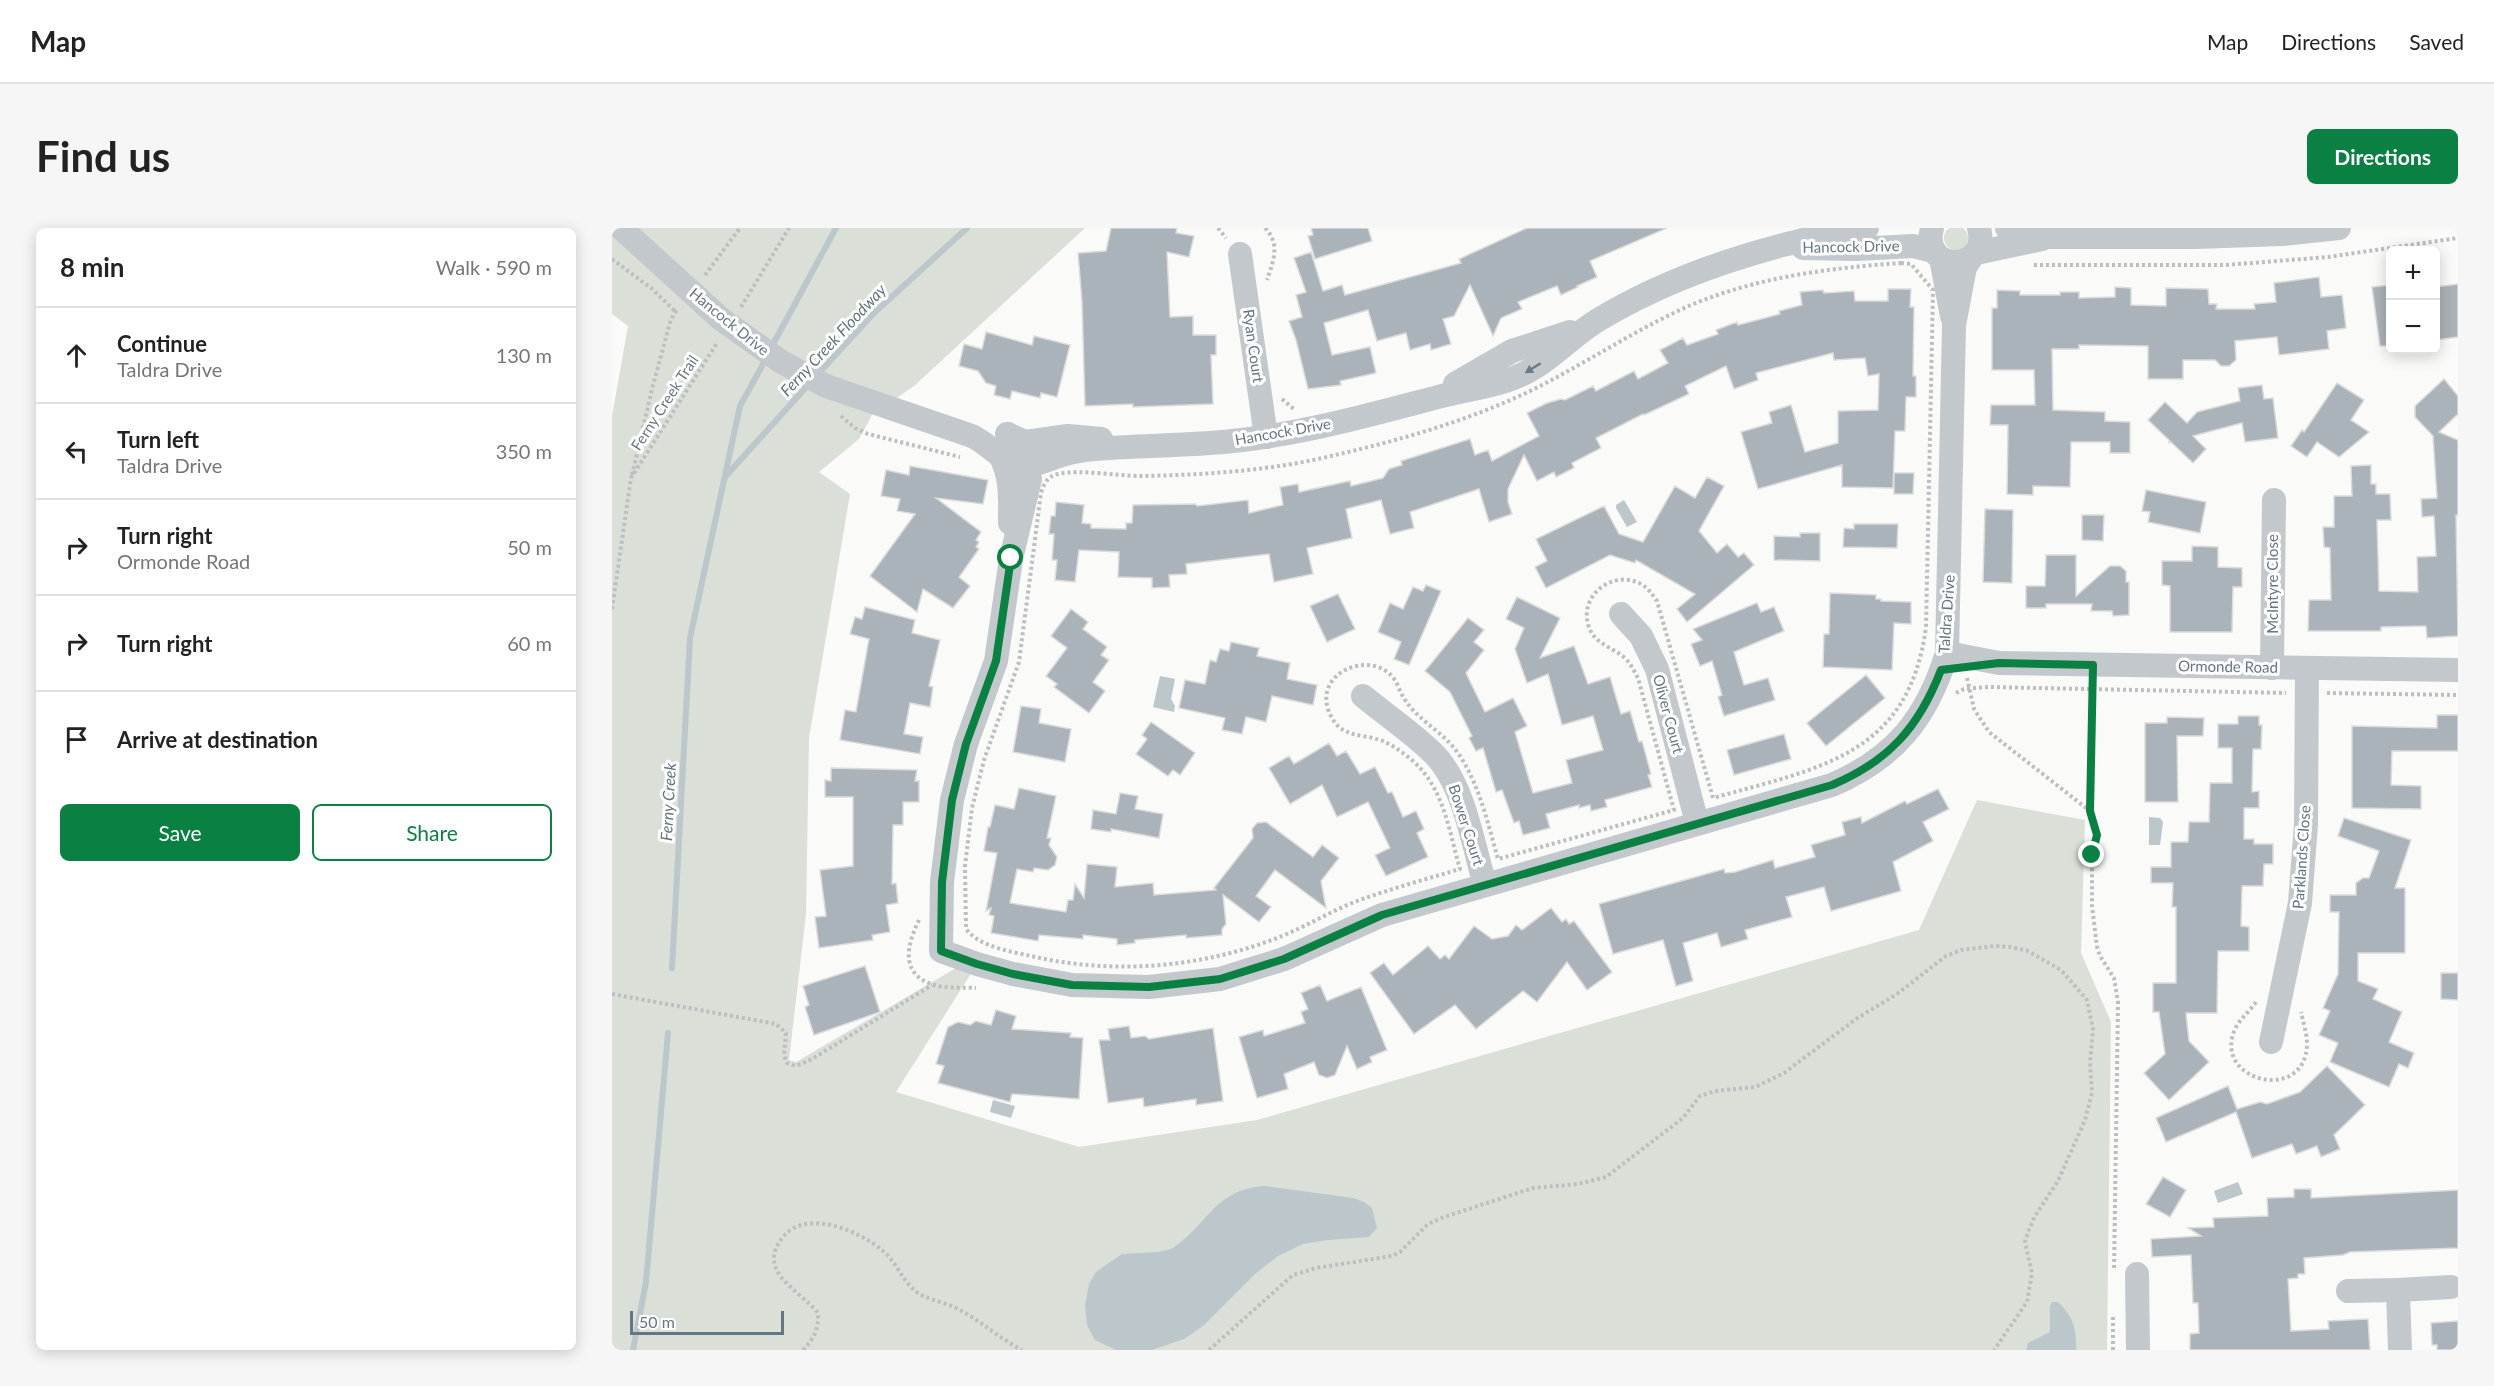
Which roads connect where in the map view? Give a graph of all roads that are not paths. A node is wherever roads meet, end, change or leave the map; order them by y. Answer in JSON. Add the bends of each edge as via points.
{"nodes":[{"id":1,"x":621,"y":228,"type":"edge"},
{"id":2,"x":1867,"y":228,"type":"edge"},
{"id":3,"x":1979,"y":228,"type":"edge"},
{"id":4,"x":2007,"y":228,"type":"edge"},
{"id":5,"x":2339,"y":228,"type":"edge"},
{"id":6,"x":2282,"y":231,"type":"edge"},
{"id":7,"x":2050,"y":237,"type":"junction"},
{"id":8,"x":1936,"y":246,"type":"edge"},
{"id":9,"x":1768,"y":249,"type":"junction"},
{"id":10,"x":1240,"y":254,"type":"dead end"},
{"id":11,"x":1974,"y":254,"type":"junction"},
{"id":12,"x":1954,"y":325,"type":"junction"},
{"id":13,"x":1266,"y":437,"type":"junction"},
{"id":14,"x":1021,"y":459,"type":"junction"},
{"id":15,"x":2274,"y":500,"type":"dead end"},
{"id":16,"x":1621,"y":614,"type":"dead end"},
{"id":17,"x":1944,"y":661,"type":"junction"},
{"id":18,"x":2272,"y":668,"type":"junction"},
{"id":19,"x":2307,"y":668,"type":"junction"},
{"id":20,"x":2458,"y":670,"type":"edge"},
{"id":21,"x":1362,"y":696,"type":"dead end"},
{"id":22,"x":1697,"y":823,"type":"junction"},
{"id":23,"x":1485,"y":885,"type":"junction"},
{"id":24,"x":2271,"y":1042,"type":"dead end"},
{"id":25,"x":2137,"y":1274,"type":"dead end"},
{"id":26,"x":2451,"y":1287,"type":"dead end"},
{"id":27,"x":2397,"y":1290,"type":"junction"},
{"id":28,"x":2348,"y":1291,"type":"dead end"},
{"id":29,"x":2138,"y":1350,"type":"edge"},
{"id":30,"x":2400,"y":1350,"type":"edge"}],
"edges":[{"from":1,"to":14,"type":"street","name":"Hancock Drive","bridge":true,"via":[[691,292],[782,363],[826,386],[920,417],[983,425]]},
{"from":2,"to":9,"type":"street","name":"Hancock Drive","via":[[1841,230]]},
{"from":3,"to":11,"type":"street","name":"Taldra Drive","via":[[1981,239]]},
{"from":4,"to":7,"type":"street"},
{"from":5,"to":6,"type":"street"},
{"from":6,"to":7,"type":"street","via":[[2196,237]]},
{"from":7,"to":11,"type":"street"},
{"from":8,"to":9,"type":"street","name":"Hancock Drive"},
{"from":8,"to":11,"type":"street","name":"Hancock Drive","via":[[1958,262]]},
{"from":8,"to":12,"type":"street","name":"Taldra Drive"},
{"from":9,"to":13,"type":"street","name":"Hancock Drive","via":[[1691,274],[1597,321],[1512,351],[1415,403],[1359,419]]},
{"from":10,"to":13,"type":"street","name":"Ryan Court"},
{"from":11,"to":12,"type":"street","name":"Taldra Drive","via":[[1965,267]]},
{"from":12,"to":17,"type":"street","name":"Taldra Drive"},
{"from":13,"to":14,"type":"street","name":"Hancock Drive"},
{"from":14,"to":23,"type":"street","name":"Taldra Drive","via":[[996,661],[966,744],[952,800],[942,882],[941,951],[1013,974],[1072,985],[1184,985],[1256,969],[1382,915]]},
{"from":15,"to":18,"type":"street","name":"McIntyre Close"},
{"from":16,"to":22,"type":"street","name":"Oliver Court","via":[[1641,636],[1657,669]]},
{"from":17,"to":18,"type":"street","name":"Ormonde Road"},
{"from":17,"to":22,"type":"street","name":"Taldra Drive","via":[[1916,722],[1889,751],[1854,775],[1813,792]]},
{"from":18,"to":19,"type":"street","name":"Ormonde Road"},
{"from":19,"to":20,"type":"street","name":"Ormonde Road"},
{"from":19,"to":24,"type":"street","name":"Parklands Close","via":[[2306,824],[2300,903]]},
{"from":21,"to":23,"type":"street","name":"Bower Court","via":[[1434,754],[1448,772]]},
{"from":22,"to":23,"type":"street","name":"Taldra Drive"},
{"from":25,"to":29,"type":"street"},
{"from":26,"to":27,"type":"street"},
{"from":27,"to":28,"type":"street"},
{"from":27,"to":30,"type":"street"}]}
